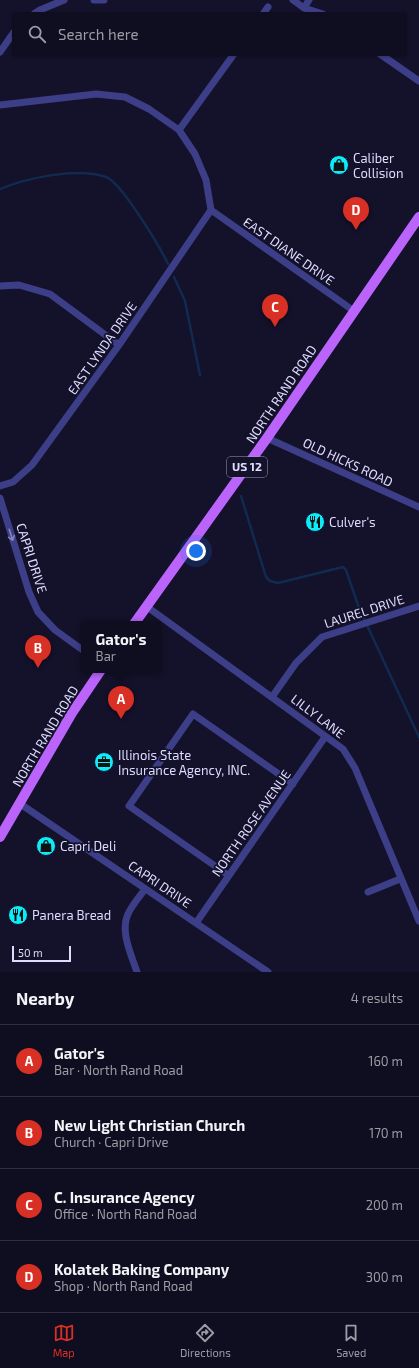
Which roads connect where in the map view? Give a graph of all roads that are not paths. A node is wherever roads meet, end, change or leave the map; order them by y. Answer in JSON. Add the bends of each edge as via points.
{"nodes":[{"id":1,"x":64,"y":0,"type":"edge"},
{"id":2,"x":94,"y":0,"type":"edge"},
{"id":3,"x":104,"y":0,"type":"edge"},
{"id":4,"x":293,"y":0,"type":"edge"},
{"id":5,"x":309,"y":0,"type":"edge"},
{"id":6,"x":268,"y":8,"type":"dead end"},
{"id":7,"x":304,"y":8,"type":"junction"},
{"id":8,"x":37,"y":12,"type":"edge"},
{"id":9,"x":265,"y":12,"type":"edge"},
{"id":10,"x":317,"y":12,"type":"edge"},
{"id":11,"x":12,"y":35,"type":"edge"},
{"id":12,"x":0,"y":52,"type":"edge"},
{"id":13,"x":233,"y":56,"type":"edge"},
{"id":14,"x":383,"y":56,"type":"edge"},
{"id":15,"x":419,"y":81,"type":"edge"},
{"id":16,"x":0,"y":105,"type":"edge"},
{"id":17,"x":179,"y":130,"type":"junction"},
{"id":18,"x":211,"y":210,"type":"junction"},
{"id":19,"x":419,"y":217,"type":"edge"},
{"id":20,"x":0,"y":286,"type":"edge"},
{"id":21,"x":354,"y":310,"type":"junction"},
{"id":22,"x":119,"y":345,"type":"junction"},
{"id":23,"x":267,"y":438,"type":"junction"},
{"id":24,"x":0,"y":486,"type":"edge"},
{"id":25,"x":0,"y":498,"type":"edge"},
{"id":26,"x":419,"y":507,"type":"edge"},
{"id":27,"x":146,"y":606,"type":"junction"},
{"id":28,"x":419,"y":606,"type":"edge"},
{"id":29,"x":136,"y":621,"type":"edge"},
{"id":30,"x":81,"y":649,"type":"edge"},
{"id":31,"x":99,"y":673,"type":"edge"},
{"id":32,"x":272,"y":697,"type":"junction"},
{"id":33,"x":325,"y":737,"type":"junction"},
{"id":34,"x":293,"y":784,"type":"junction"},
{"id":35,"x":19,"y":803,"type":"junction"},
{"id":36,"x":0,"y":836,"type":"edge"},
{"id":37,"x":228,"y":875,"type":"junction"},
{"id":38,"x":400,"y":879,"type":"junction"},
{"id":39,"x":145,"y":889,"type":"junction"},
{"id":40,"x":368,"y":892,"type":"dead end"},
{"id":41,"x":419,"y":921,"type":"edge"},
{"id":42,"x":196,"y":923,"type":"junction"},
{"id":43,"x":137,"y":972,"type":"edge"},
{"id":44,"x":268,"y":972,"type":"edge"}],
"edges":[{"from":1,"to":8,"type":"street"},
{"from":2,"to":3,"type":"street"},
{"from":4,"to":7,"type":"street"},
{"from":5,"to":7,"type":"street"},
{"from":6,"to":9,"type":"street"},
{"from":7,"to":10,"type":"street"},
{"from":11,"to":12,"type":"street"},
{"from":13,"to":17,"type":"street"},
{"from":14,"to":15,"type":"street"},
{"from":16,"to":17,"type":"street","via":[[96,94],[125,97],[149,109]]},
{"from":17,"to":18,"type":"street","via":[[195,154],[206,180]]},
{"from":18,"to":21,"type":"street","name":"EAST DIANE DRIVE"},
{"from":18,"to":22,"type":"street","name":"EAST LYNDA DRIVE"},
{"from":19,"to":21,"type":"main road","name":"NORTH RAND ROAD","number":"US 12"},
{"from":20,"to":22,"type":"street","via":[[19,285],[50,294]]},
{"from":21,"to":23,"type":"main road","name":"NORTH RAND ROAD","number":"US 12"},
{"from":22,"to":24,"type":"street","name":"EAST LYNDA DRIVE","via":[[32,465],[13,482]]},
{"from":23,"to":26,"type":"street","name":"OLD HICKS ROAD"},
{"from":23,"to":27,"type":"main road","name":"NORTH RAND ROAD","number":"US 12"},
{"from":25,"to":30,"type":"street","name":"CAPRI DRIVE","one_way":true,"via":[[29,592],[38,612],[54,630]]},
{"from":27,"to":29,"type":"main road","name":"NORTH RAND ROAD","number":"US 12"},
{"from":27,"to":32,"type":"street","name":"LILLY LANE"},
{"from":28,"to":32,"type":"street","name":"LAUREL DRIVE","via":[[322,637],[296,663]]},
{"from":31,"to":35,"type":"main road","name":"NORTH RAND ROAD"},
{"from":32,"to":33,"type":"street","name":"LILLY LANE"},
{"from":33,"to":34,"type":"street","name":"NORTH ROSE AVENUE"},
{"from":33,"to":38,"type":"street","name":"LILLY LANE","via":[[343,750],[355,768]]},
{"from":34,"to":37,"type":"street","name":"NORTH ROSE AVENUE"},
{"from":34,"to":37,"type":"street","via":[[193,714],[129,806]]},
{"from":35,"to":36,"type":"main road","name":"NORTH RAND ROAD"},
{"from":35,"to":39,"type":"street","name":"CAPRI DRIVE"},
{"from":37,"to":42,"type":"street","name":"NORTH ROSE AVENUE"},
{"from":38,"to":40,"type":"street"},
{"from":38,"to":41,"type":"street","name":"LILLY LANE"},
{"from":39,"to":42,"type":"street","name":"CAPRI DRIVE"},
{"from":39,"to":43,"type":"street","via":[[128,913],[125,926],[126,938]]},
{"from":42,"to":44,"type":"street","name":"CAPRI DRIVE"}]}
